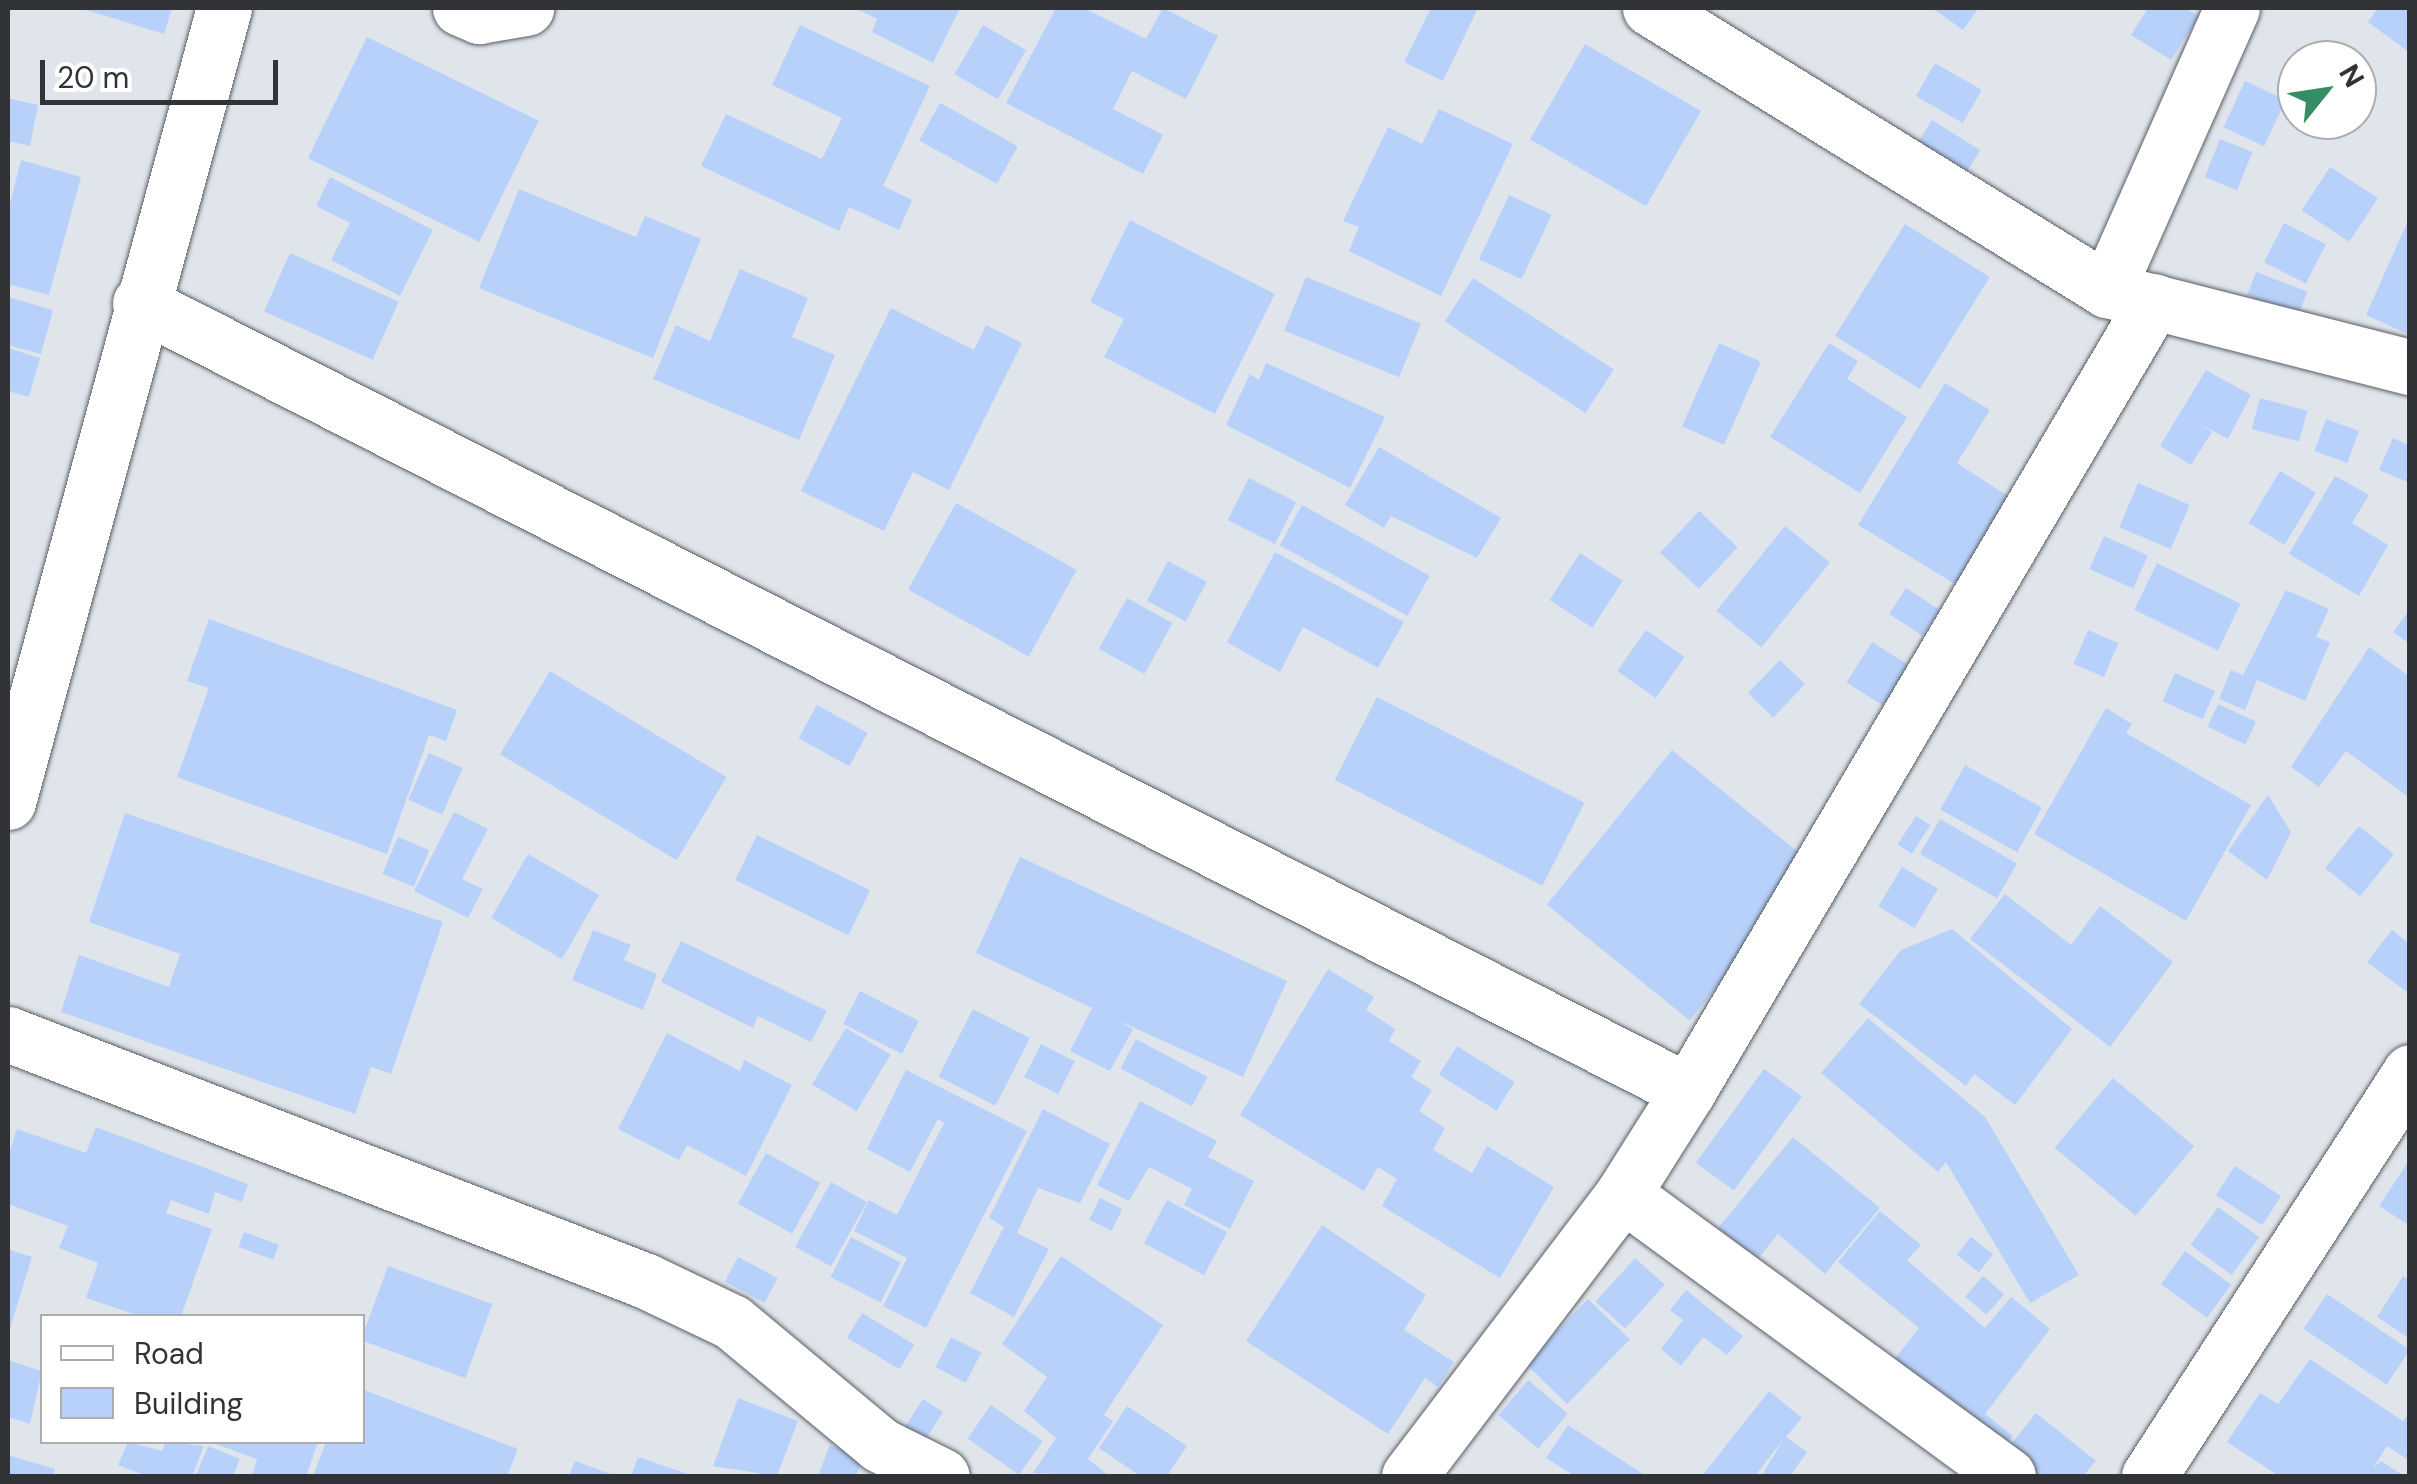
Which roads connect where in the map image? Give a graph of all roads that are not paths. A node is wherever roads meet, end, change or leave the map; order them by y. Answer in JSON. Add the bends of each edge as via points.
{"nodes":[{"id":1,"x":224,"y":8,"type":"edge"},
{"id":2,"x":460,"y":8,"type":"edge"},
{"id":3,"x":526,"y":8,"type":"edge"},
{"id":4,"x":1650,"y":8,"type":"edge"},
{"id":5,"x":2232,"y":8,"type":"edge"},
{"id":6,"x":2130,"y":296,"type":"junction"},
{"id":7,"x":140,"y":303,"type":"junction"},
{"id":8,"x":2410,"y":367,"type":"edge"},
{"id":9,"x":8,"y":802,"type":"edge"},
{"id":10,"x":8,"y":1034,"type":"edge"},
{"id":11,"x":2410,"y":1072,"type":"edge"},
{"id":12,"x":1688,"y":1091,"type":"junction"},
{"id":13,"x":1623,"y":1194,"type":"junction"},
{"id":14,"x":942,"y":1476,"type":"edge"},
{"id":15,"x":1409,"y":1476,"type":"edge"},
{"id":16,"x":2008,"y":1476,"type":"edge"},
{"id":17,"x":2149,"y":1476,"type":"edge"}],
"edges":[{"from":1,"to":7,"type":"street"},
{"from":2,"to":3,"type":"street","via":[[478,16]]},
{"from":4,"to":6,"type":"street"},
{"from":5,"to":6,"type":"street"},
{"from":6,"to":8,"type":"street"},
{"from":6,"to":12,"type":"street"},
{"from":7,"to":9,"type":"street"},
{"from":7,"to":12,"type":"street"},
{"from":10,"to":14,"type":"street","via":[[646,1281],[732,1322],[880,1445]]},
{"from":11,"to":17,"type":"street"},
{"from":12,"to":13,"type":"street"},
{"from":13,"to":15,"type":"street"},
{"from":13,"to":16,"type":"street"}]}
